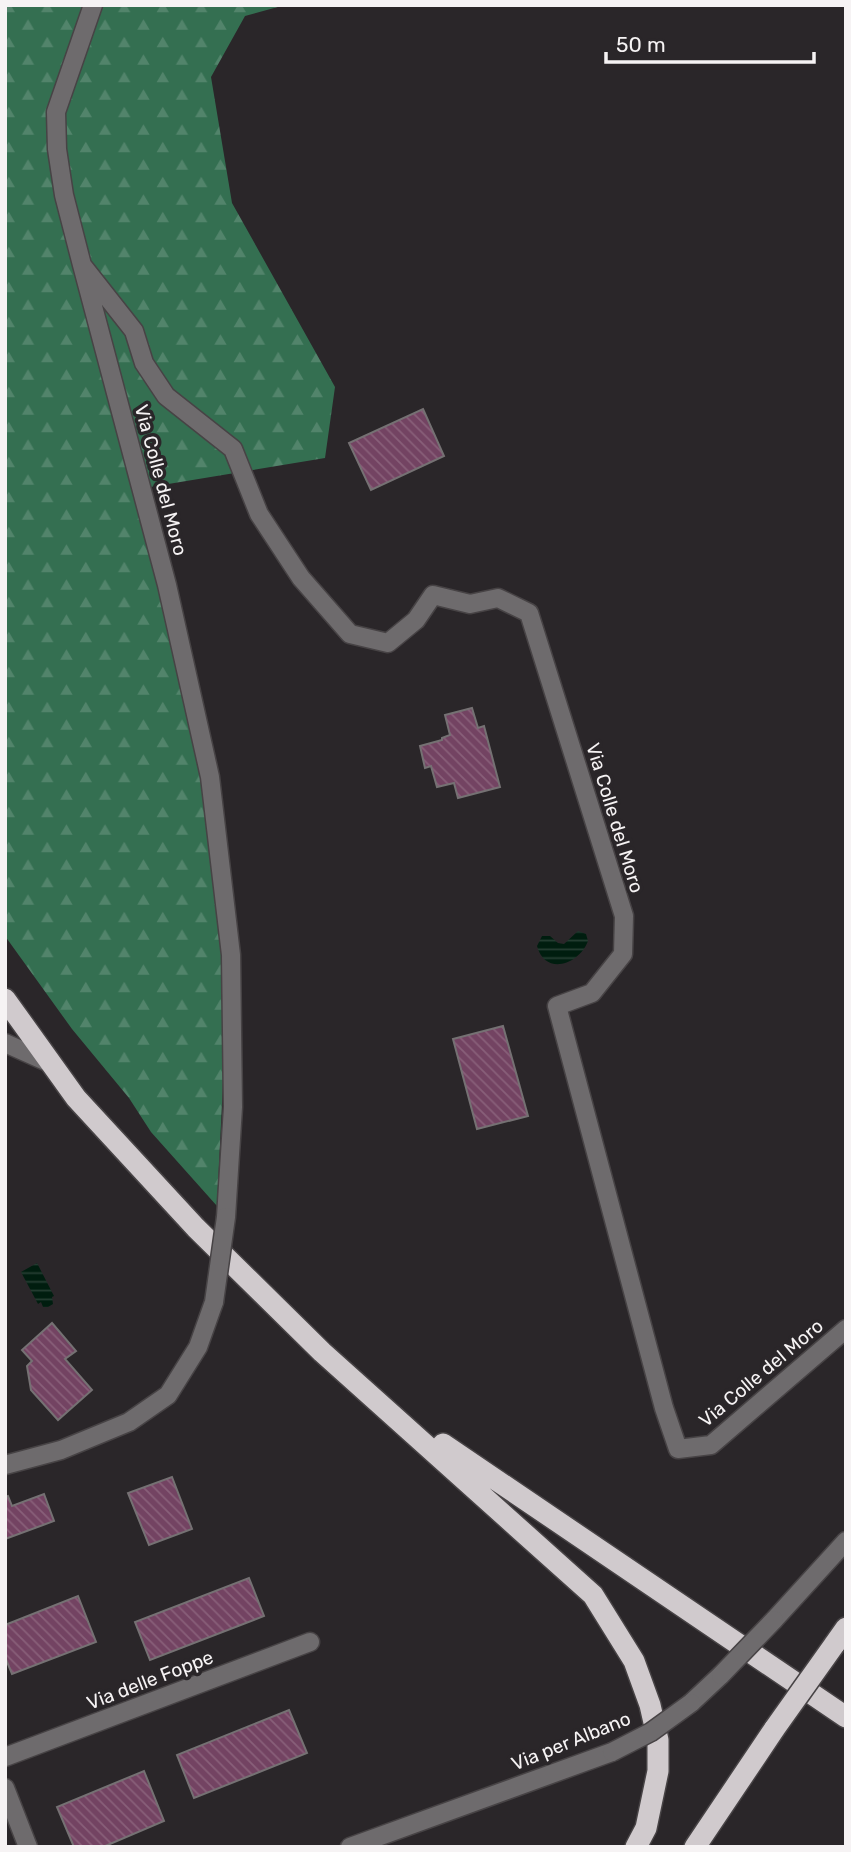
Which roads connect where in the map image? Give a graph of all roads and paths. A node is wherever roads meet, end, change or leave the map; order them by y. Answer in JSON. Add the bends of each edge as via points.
{"nodes":[{"id":1,"x":93,"y":5,"type":"edge"},
{"id":2,"x":82,"y":265,"type":"junction"},
{"id":3,"x":5,"y":999,"type":"edge"},
{"id":4,"x":5,"y":1043,"type":"edge"},
{"id":5,"x":52,"y":1064,"type":"junction"},
{"id":6,"x":846,"y":1329,"type":"edge"},
{"id":7,"x":321,"y":1352,"type":"junction"},
{"id":8,"x":5,"y":1465,"type":"edge"},
{"id":9,"x":846,"y":1541,"type":"edge"},
{"id":10,"x":840,"y":1636,"type":"edge"},
{"id":11,"x":310,"y":1642,"type":"dead end"},
{"id":12,"x":846,"y":1717,"type":"edge"},
{"id":13,"x":5,"y":1757,"type":"edge"},
{"id":14,"x":5,"y":1788,"type":"edge"},
{"id":15,"x":28,"y":1847,"type":"edge"},
{"id":16,"x":351,"y":1847,"type":"edge"},
{"id":17,"x":636,"y":1847,"type":"edge"},
{"id":18,"x":695,"y":1847,"type":"edge"}],
"edges":[{"from":1,"to":2,"type":"street","name":"Via Colle del Moro","via":[[56,112],[64,195]]},
{"from":2,"to":6,"type":"street","name":"Via Colle del Moro","via":[[134,331],[144,363],[166,396],[233,449],[259,514],[301,578],[350,634],[388,643],[416,620],[433,595],[470,604],[498,598],[529,613],[624,916],[623,954],[592,993],[556,1006],[678,1449],[711,1445]]},
{"from":2,"to":8,"type":"street","name":"Via Colle del Moro","bridge":true,"via":[[167,585],[210,777],[230,956],[233,1107],[226,1217],[214,1302],[198,1347],[169,1395],[129,1422],[61,1450]]},
{"from":3,"to":5,"type":"highway"},
{"from":4,"to":5,"type":"street"},
{"from":5,"to":7,"type":"highway","via":[[76,1098],[196,1227]]},
{"from":7,"to":12,"type":"highway","via":[[523,1501]]},
{"from":7,"to":17,"type":"highway","via":[[593,1595],[618,1634],[634,1661],[658,1740],[658,1771],[646,1828]]},
{"from":9,"to":16,"type":"street","name":"Via per Albano","bridge":true,"via":[[721,1675],[651,1731],[612,1752]]},
{"from":10,"to":18,"type":"highway","bridge":true},
{"from":11,"to":13,"type":"street","name":"Via delle Foppe"},
{"from":14,"to":15,"type":"street"}]}
